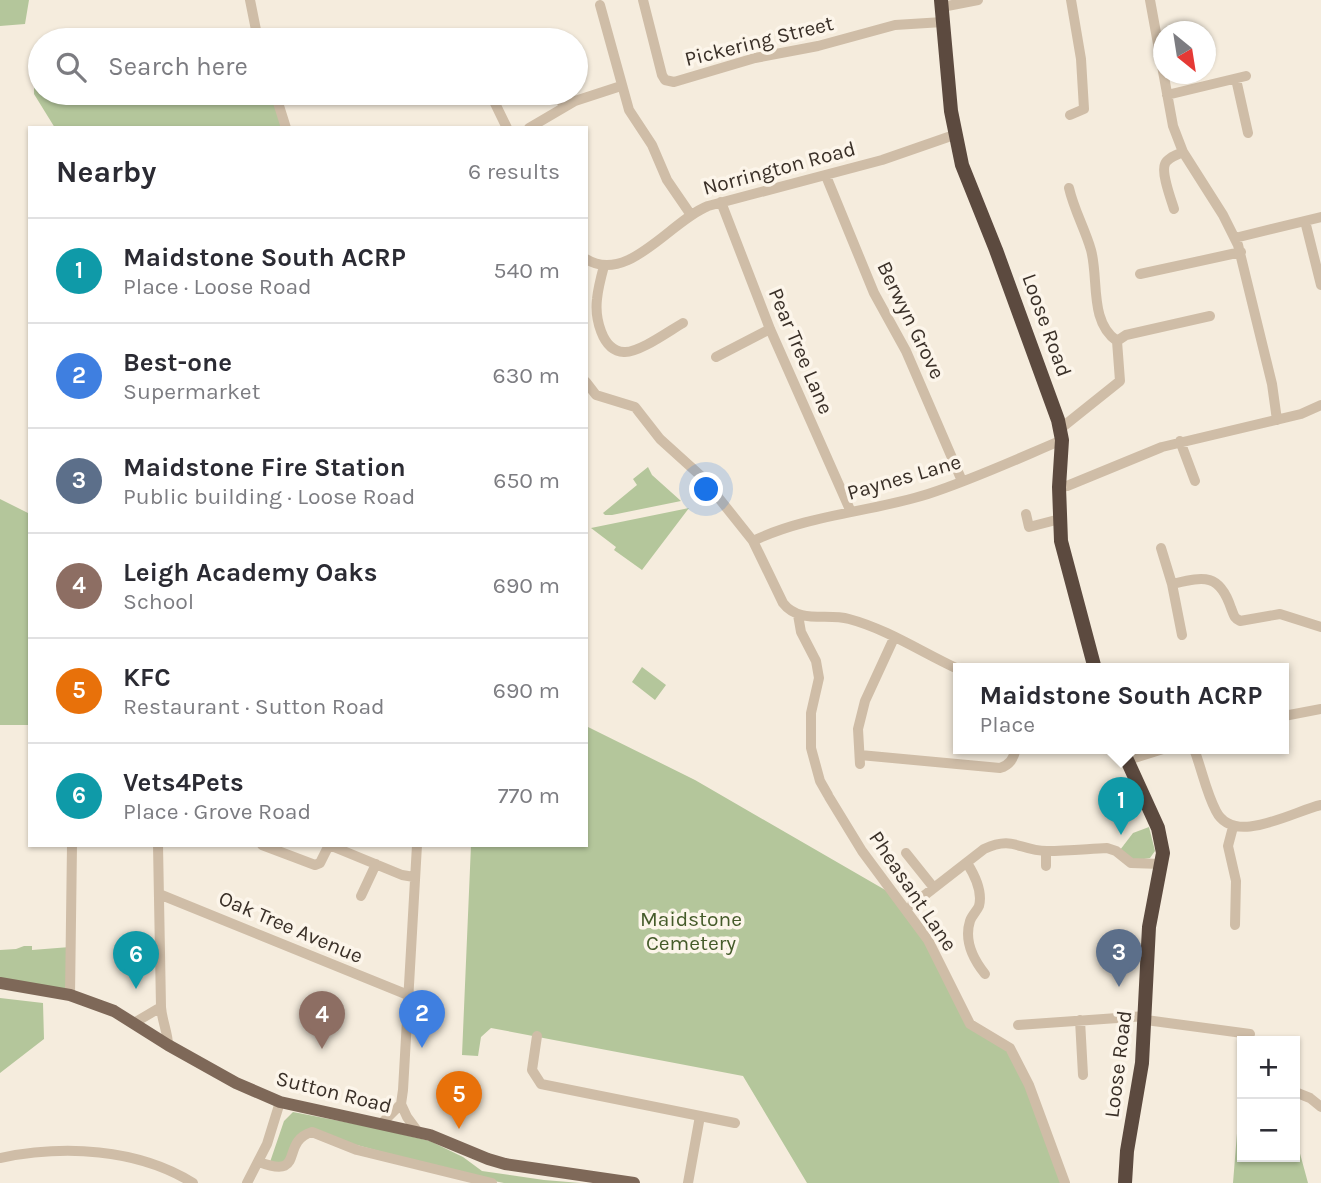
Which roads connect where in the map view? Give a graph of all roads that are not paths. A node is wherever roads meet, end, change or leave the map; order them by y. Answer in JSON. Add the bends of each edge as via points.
{"nodes":[{"id":1,"x":250,"y":0,"type":"edge"},
{"id":2,"x":643,"y":0,"type":"edge"},
{"id":3,"x":978,"y":0,"type":"edge"},
{"id":4,"x":1071,"y":0,"type":"edge"},
{"id":5,"x":1150,"y":0,"type":"edge"},
{"id":6,"x":600,"y":5,"type":"dead end"},
{"id":7,"x":942,"y":10,"type":"edge"},
{"id":8,"x":256,"y":28,"type":"edge"},
{"id":9,"x":621,"y":86,"type":"junction"},
{"id":10,"x":588,"y":95,"type":"edge"},
{"id":11,"x":1167,"y":95,"type":"junction"},
{"id":12,"x":279,"y":105,"type":"edge"},
{"id":13,"x":496,"y":105,"type":"edge"},
{"id":14,"x":568,"y":105,"type":"edge"},
{"id":15,"x":564,"y":107,"type":"joint"},
{"id":16,"x":1070,"y":115,"type":"dead end"},
{"id":17,"x":285,"y":126,"type":"edge"},
{"id":18,"x":506,"y":126,"type":"edge"},
{"id":19,"x":532,"y":126,"type":"edge"},
{"id":20,"x":1248,"y":133,"type":"dead end"},
{"id":21,"x":954,"y":135,"type":"junction"},
{"id":22,"x":1183,"y":152,"type":"junction"},
{"id":23,"x":826,"y":176,"type":"junction"},
{"id":24,"x":1069,"y":188,"type":"dead end"},
{"id":25,"x":721,"y":202,"type":"junction"},
{"id":26,"x":1174,"y":209,"type":"dead end"},
{"id":27,"x":691,"y":215,"type":"junction"},
{"id":28,"x":1321,"y":218,"type":"edge"},
{"id":29,"x":1305,"y":221,"type":"junction"},
{"id":30,"x":1235,"y":238,"type":"junction"},
{"id":31,"x":1241,"y":252,"type":"junction"},
{"id":32,"x":588,"y":260,"type":"edge"},
{"id":33,"x":604,"y":266,"type":"junction"},
{"id":34,"x":1140,"y":274,"type":"dead end"},
{"id":35,"x":1321,"y":285,"type":"edge"},
{"id":36,"x":1210,"y":316,"type":"dead end"},
{"id":37,"x":683,"y":323,"type":"dead end"},
{"id":38,"x":770,"y":329,"type":"junction"},
{"id":39,"x":1117,"y":341,"type":"junction"},
{"id":40,"x":716,"y":357,"type":"dead end"},
{"id":41,"x":588,"y":385,"type":"edge"},
{"id":42,"x":1321,"y":405,"type":"edge"},
{"id":43,"x":1277,"y":420,"type":"junction"},
{"id":44,"x":1061,"y":435,"type":"junction"},
{"id":45,"x":1180,"y":441,"type":"junction"},
{"id":46,"x":962,"y":481,"type":"junction"},
{"id":47,"x":1195,"y":481,"type":"dead end"},
{"id":48,"x":1059,"y":486,"type":"junction"},
{"id":49,"x":851,"y":512,"type":"junction"},
{"id":50,"x":1026,"y":514,"type":"dead end"},
{"id":51,"x":1060,"y":519,"type":"junction"},
{"id":52,"x":753,"y":541,"type":"junction"},
{"id":53,"x":1161,"y":548,"type":"dead end"},
{"id":54,"x":1172,"y":584,"type":"junction"},
{"id":55,"x":799,"y":615,"type":"junction"},
{"id":56,"x":1321,"y":627,"type":"edge"},
{"id":57,"x":1182,"y":635,"type":"dead end"},
{"id":58,"x":894,"y":638,"type":"junction"},
{"id":59,"x":1093,"y":663,"type":"edge"},
{"id":60,"x":953,"y":667,"type":"edge"},
{"id":61,"x":1321,"y":709,"type":"edge"},
{"id":62,"x":1289,"y":715,"type":"edge"},
{"id":63,"x":1014,"y":754,"type":"edge"},
{"id":64,"x":1196,"y":754,"type":"edge"},
{"id":65,"x":1125,"y":755,"type":"edge"},
{"id":66,"x":1320,"y":805,"type":"edge"},
{"id":67,"x":1233,"y":827,"type":"junction"},
{"id":68,"x":72,"y":847,"type":"edge"},
{"id":69,"x":158,"y":847,"type":"edge"},
{"id":70,"x":267,"y":847,"type":"edge"},
{"id":71,"x":328,"y":847,"type":"edge"},
{"id":72,"x":334,"y":847,"type":"edge"},
{"id":73,"x":417,"y":847,"type":"edge"},
{"id":74,"x":1046,"y":851,"type":"junction"},
{"id":75,"x":906,"y":853,"type":"dead end"},
{"id":76,"x":967,"y":863,"type":"junction"},
{"id":77,"x":376,"y":864,"type":"junction"},
{"id":78,"x":1161,"y":864,"type":"junction"},
{"id":79,"x":1046,"y":866,"type":"dead end"},
{"id":80,"x":414,"y":877,"type":"junction"},
{"id":81,"x":933,"y":888,"type":"junction"},
{"id":82,"x":159,"y":894,"type":"junction"},
{"id":83,"x":361,"y":896,"type":"dead end"},
{"id":84,"x":912,"y":905,"type":"dead end"},
{"id":85,"x":1235,"y":925,"type":"dead end"},
{"id":86,"x":985,"y":974,"type":"dead end"},
{"id":87,"x":0,"y":983,"type":"edge"},
{"id":88,"x":70,"y":995,"type":"junction"},
{"id":89,"x":408,"y":996,"type":"junction"},
{"id":90,"x":161,"y":1007,"type":"junction"},
{"id":91,"x":1146,"y":1018,"type":"junction"},
{"id":92,"x":1080,"y":1020,"type":"junction"},
{"id":93,"x":134,"y":1023,"type":"junction"},
{"id":94,"x":1018,"y":1025,"type":"dead end"},
{"id":95,"x":1250,"y":1034,"type":"dead end"},
{"id":96,"x":537,"y":1036,"type":"dead end"},
{"id":97,"x":168,"y":1045,"type":"junction"},
{"id":98,"x":1083,"y":1074,"type":"dead end"},
{"id":99,"x":1300,"y":1094,"type":"edge"},
{"id":100,"x":280,"y":1102,"type":"junction"},
{"id":101,"x":401,"y":1104,"type":"junction"},
{"id":102,"x":1321,"y":1107,"type":"edge"},
{"id":103,"x":700,"y":1116,"type":"junction"},
{"id":104,"x":735,"y":1123,"type":"dead end"},
{"id":105,"x":380,"y":1125,"type":"junction"},
{"id":106,"x":418,"y":1132,"type":"junction"},
{"id":107,"x":0,"y":1158,"type":"edge"},
{"id":108,"x":259,"y":1163,"type":"junction"},
{"id":109,"x":193,"y":1183,"type":"edge"},
{"id":110,"x":247,"y":1183,"type":"edge"},
{"id":111,"x":492,"y":1183,"type":"edge"},
{"id":112,"x":634,"y":1183,"type":"edge"},
{"id":113,"x":688,"y":1183,"type":"edge"},
{"id":114,"x":1065,"y":1183,"type":"edge"},
{"id":115,"x":1125,"y":1183,"type":"edge"}],
"edges":[{"from":1,"to":8,"type":"street"},
{"from":2,"to":7,"type":"street","name":"Pickering Street","via":[[663,75],[674,82]]},
{"from":3,"to":7,"type":"street","name":"Pickering Street"},
{"from":4,"to":16,"type":"street","via":[[1084,109]]},
{"from":5,"to":11,"type":"street"},
{"from":6,"to":9,"type":"street"},
{"from":7,"to":21,"type":"highway","name":"Loose Road"},
{"from":9,"to":10,"type":"street"},
{"from":9,"to":27,"type":"street","via":[[629,110]]},
{"from":11,"to":20,"type":"street","via":[[1241,77]]},
{"from":11,"to":22,"type":"street"},
{"from":12,"to":17,"type":"street"},
{"from":13,"to":18,"type":"street"},
{"from":14,"to":15,"type":"street"},
{"from":15,"to":19,"type":"street"},
{"from":21,"to":23,"type":"street","name":"Norrington Road"},
{"from":21,"to":44,"type":"highway","name":"Loose Road"},
{"from":22,"to":26,"type":"street","via":[[1165,164]]},
{"from":22,"to":30,"type":"street"},
{"from":23,"to":25,"type":"street","name":"Norrington Road"},
{"from":23,"to":46,"type":"street","name":"Berwyn Grove","via":[[874,293],[906,351]]},
{"from":24,"to":39,"type":"street","via":[[1091,249],[1102,323]]},
{"from":25,"to":27,"type":"street","name":"Norrington Road"},
{"from":25,"to":38,"type":"street","name":"Pear Tree Lane"},
{"from":27,"to":33,"type":"street","name":"Norrington Road","via":[[629,261]]},
{"from":28,"to":29,"type":"street"},
{"from":29,"to":30,"type":"street"},
{"from":29,"to":35,"type":"street"},
{"from":30,"to":31,"type":"street"},
{"from":31,"to":34,"type":"street"},
{"from":31,"to":43,"type":"street"},
{"from":32,"to":33,"type":"street"},
{"from":33,"to":37,"type":"street","via":[[598,322],[613,349],[636,350]]},
{"from":36,"to":39,"type":"street"},
{"from":38,"to":40,"type":"street"},
{"from":38,"to":49,"type":"street","name":"Pear Tree Lane"},
{"from":39,"to":44,"type":"street","name":"Paynes Lane","via":[[1120,381]]},
{"from":41,"to":52,"type":"street","via":[[596,395],[640,412],[660,439],[712,488]]},
{"from":42,"to":43,"type":"street"},
{"from":43,"to":45,"type":"street"},
{"from":44,"to":46,"type":"street","name":"Paynes Lane"},
{"from":44,"to":48,"type":"highway","name":"Loose Road"},
{"from":45,"to":47,"type":"street"},
{"from":45,"to":48,"type":"street"},
{"from":46,"to":49,"type":"street","name":"Paynes Lane"},
{"from":48,"to":51,"type":"highway","name":"Loose Road"},
{"from":49,"to":52,"type":"street","name":"Paynes Lane"},
{"from":50,"to":51,"type":"street","via":[[1029,527]]},
{"from":51,"to":59,"type":"highway","name":"Loose Road","via":[[1061,541]]},
{"from":52,"to":55,"type":"street","via":[[783,603]]},
{"from":53,"to":54,"type":"street"},
{"from":54,"to":56,"type":"street","via":[[1211,580],[1240,621],[1280,614]]},
{"from":54,"to":57,"type":"street"},
{"from":55,"to":58,"type":"street","via":[[850,619]]},
{"from":55,"to":114,"type":"street","name":"Pheasant Lane","via":[[819,678],[811,713],[811,748],[820,781],[862,851],[928,940],[970,1024],[1010,1048],[1029,1085]]},
{"from":58,"to":60,"type":"street"},
{"from":58,"to":63,"type":"street","via":[[864,701],[858,729],[860,760],[1000,768]]},
{"from":61,"to":62,"type":"street"},
{"from":64,"to":67,"type":"street","via":[[1216,811]]},
{"from":65,"to":78,"type":"highway","name":"Loose Road","via":[[1162,840]]},
{"from":66,"to":67,"type":"street","via":[[1248,828]]},
{"from":67,"to":85,"type":"street","via":[[1228,846],[1236,881]]},
{"from":68,"to":88,"type":"street"},
{"from":69,"to":82,"type":"street"},
{"from":70,"to":71,"type":"street","via":[[309,865],[320,863]]},
{"from":72,"to":77,"type":"street"},
{"from":73,"to":80,"type":"street"},
{"from":74,"to":76,"type":"street","via":[[997,842]]},
{"from":74,"to":78,"type":"street","via":[[1107,848],[1131,863]]},
{"from":74,"to":79,"type":"street"},
{"from":75,"to":81,"type":"street"},
{"from":76,"to":81,"type":"street"},
{"from":76,"to":86,"type":"street","via":[[976,878],[979,906],[969,926],[970,942]]},
{"from":77,"to":80,"type":"street"},
{"from":77,"to":83,"type":"street"},
{"from":78,"to":91,"type":"highway","name":"Loose Road","via":[[1149,927]]},
{"from":80,"to":89,"type":"street"},
{"from":81,"to":84,"type":"street"},
{"from":82,"to":89,"type":"street","name":"Oak Tree Avenue"},
{"from":82,"to":90,"type":"street"},
{"from":87,"to":88,"type":"main road","name":"Sutton Road"},
{"from":88,"to":93,"type":"main road","name":"Sutton Road"},
{"from":89,"to":101,"type":"street"},
{"from":90,"to":93,"type":"street"},
{"from":90,"to":97,"type":"street"},
{"from":91,"to":92,"type":"street"},
{"from":91,"to":95,"type":"street"},
{"from":91,"to":115,"type":"highway","name":"Loose Road"},
{"from":92,"to":94,"type":"street"},
{"from":92,"to":98,"type":"street"},
{"from":93,"to":97,"type":"main road","name":"Sutton Road"},
{"from":96,"to":103,"type":"street","via":[[532,1070],[541,1084]]},
{"from":97,"to":100,"type":"main road","name":"Sutton Road"},
{"from":99,"to":102,"type":"street"},
{"from":100,"to":105,"type":"main road","name":"Sutton Road"},
{"from":100,"to":108,"type":"street"},
{"from":101,"to":105,"type":"street"},
{"from":101,"to":106,"type":"street"},
{"from":103,"to":104,"type":"street"},
{"from":103,"to":113,"type":"street"},
{"from":105,"to":106,"type":"main road","name":"Sutton Road"},
{"from":106,"to":112,"type":"main road","name":"Sutton Road","via":[[505,1164]]},
{"from":107,"to":109,"type":"street","via":[[34,1151],[120,1155],[167,1169]]},
{"from":108,"to":110,"type":"street"},
{"from":108,"to":111,"type":"street","name":"Sutton Road","via":[[283,1168],[299,1140],[312,1132],[357,1150]]}]}
